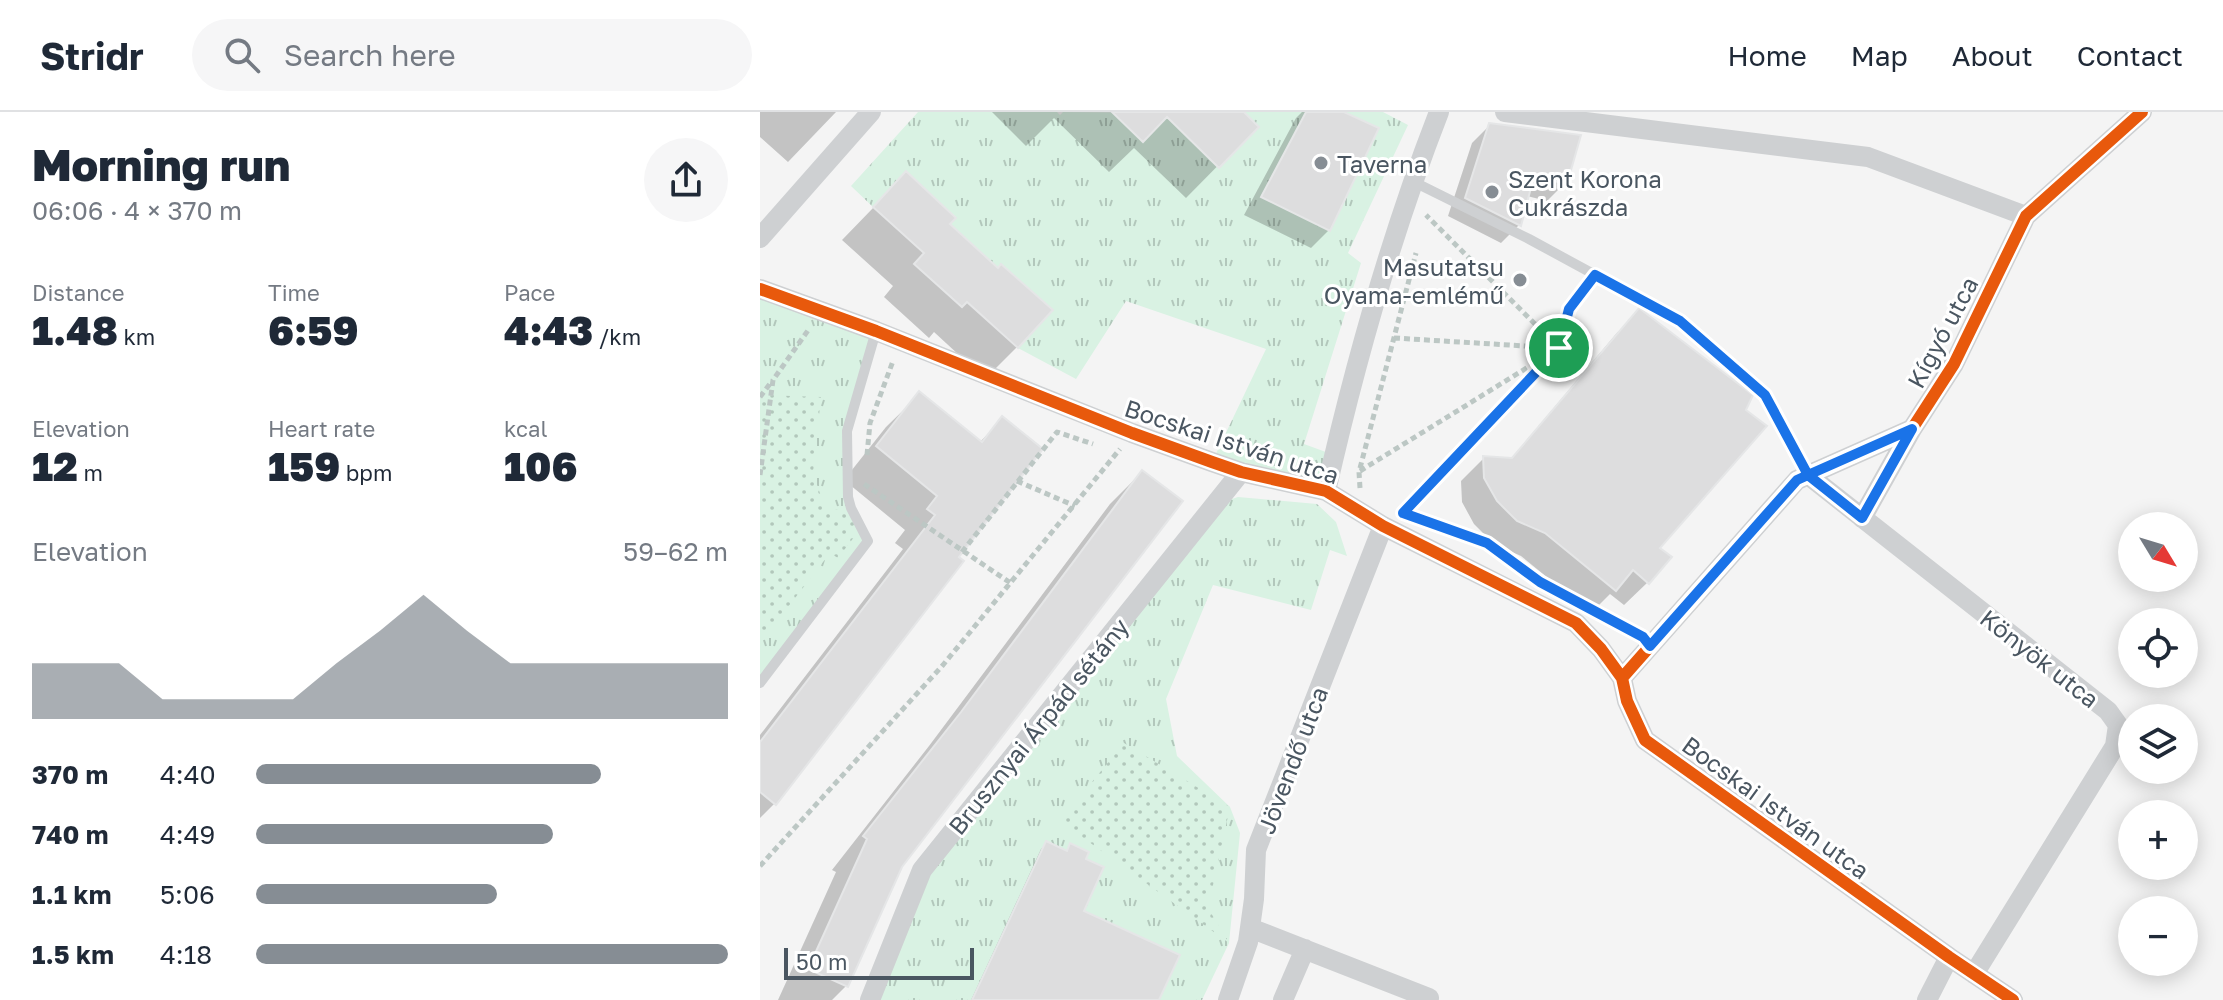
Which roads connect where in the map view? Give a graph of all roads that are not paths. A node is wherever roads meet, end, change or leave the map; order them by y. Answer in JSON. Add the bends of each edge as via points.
{"nodes":[{"id":1,"x":871,"y":112,"type":"edge"},
{"id":2,"x":1439,"y":112,"type":"edge"},
{"id":3,"x":1505,"y":112,"type":"edge"},
{"id":4,"x":2142,"y":112,"type":"edge"},
{"id":5,"x":1412,"y":181,"type":"junction"},
{"id":6,"x":2026,"y":216,"type":"junction"},
{"id":7,"x":760,"y":238,"type":"edge"},
{"id":8,"x":760,"y":289,"type":"edge"},
{"id":9,"x":876,"y":331,"type":"junction"},
{"id":10,"x":1912,"y":429,"type":"junction"},
{"id":11,"x":1241,"y":472,"type":"junction"},
{"id":12,"x":1808,"y":475,"type":"junction"},
{"id":13,"x":1326,"y":491,"type":"junction"},
{"id":14,"x":1862,"y":518,"type":"junction"},
{"id":15,"x":1383,"y":526,"type":"junction"},
{"id":16,"x":1622,"y":678,"type":"junction"},
{"id":17,"x":760,"y":683,"type":"edge"},
{"id":18,"x":1250,"y":928,"type":"junction"},
{"id":19,"x":1305,"y":949,"type":"junction"},
{"id":20,"x":1949,"y":957,"type":"junction"},
{"id":21,"x":1974,"y":974,"type":"junction"},
{"id":22,"x":1429,"y":998,"type":"dead end"},
{"id":23,"x":870,"y":1000,"type":"edge"},
{"id":24,"x":1228,"y":1000,"type":"edge"},
{"id":25,"x":1283,"y":1000,"type":"edge"},
{"id":26,"x":1927,"y":1000,"type":"edge"},
{"id":27,"x":2013,"y":1000,"type":"edge"}],
"edges":[{"from":1,"to":7,"type":"street"},
{"from":2,"to":5,"type":"street"},
{"from":3,"to":6,"type":"street","via":[[1868,157]]},
{"from":4,"to":6,"type":"street","name":"Kígyó utca"},
{"from":5,"to":12,"type":"lane","via":[[1680,321],[1765,395]]},
{"from":5,"to":13,"type":"street","via":[[1355,366]]},
{"from":6,"to":10,"type":"street","name":"Kígyó utca","via":[[1954,364]]},
{"from":8,"to":9,"type":"street","name":"Bocskai István utca"},
{"from":9,"to":11,"type":"street","name":"Bocskai István utca"},
{"from":9,"to":17,"type":"lane","via":[[847,431],[848,497],[868,541]]},
{"from":10,"to":12,"type":"street"},
{"from":10,"to":14,"type":"street","name":"Kígyó utca"},
{"from":11,"to":13,"type":"street","name":"Bocskai István utca"},
{"from":11,"to":23,"type":"street","name":"Brusznyai Árpád sétány","via":[[922,870]]},
{"from":12,"to":14,"type":"street","name":"Könyök utca"},
{"from":12,"to":16,"type":"street","via":[[1797,480]]},
{"from":13,"to":15,"type":"street","name":"Bocskai István utca"},
{"from":14,"to":21,"type":"street","name":"Könyök utca","via":[[2108,711],[2118,725],[2115,746]]},
{"from":15,"to":16,"type":"street","name":"Bocskai István utca","via":[[1576,623]]},
{"from":15,"to":18,"type":"street","name":"Jövendő utca","via":[[1256,850]]},
{"from":16,"to":20,"type":"street","name":"Bocskai István utca","via":[[1645,740]]},
{"from":18,"to":19,"type":"street"},
{"from":18,"to":24,"type":"street","name":"Jövendő utca"},
{"from":19,"to":22,"type":"street"},
{"from":19,"to":25,"type":"street"},
{"from":20,"to":21,"type":"street","name":"Bocskai István utca"},
{"from":20,"to":26,"type":"street"},
{"from":21,"to":27,"type":"street","name":"Bocskai István utca"}]}
